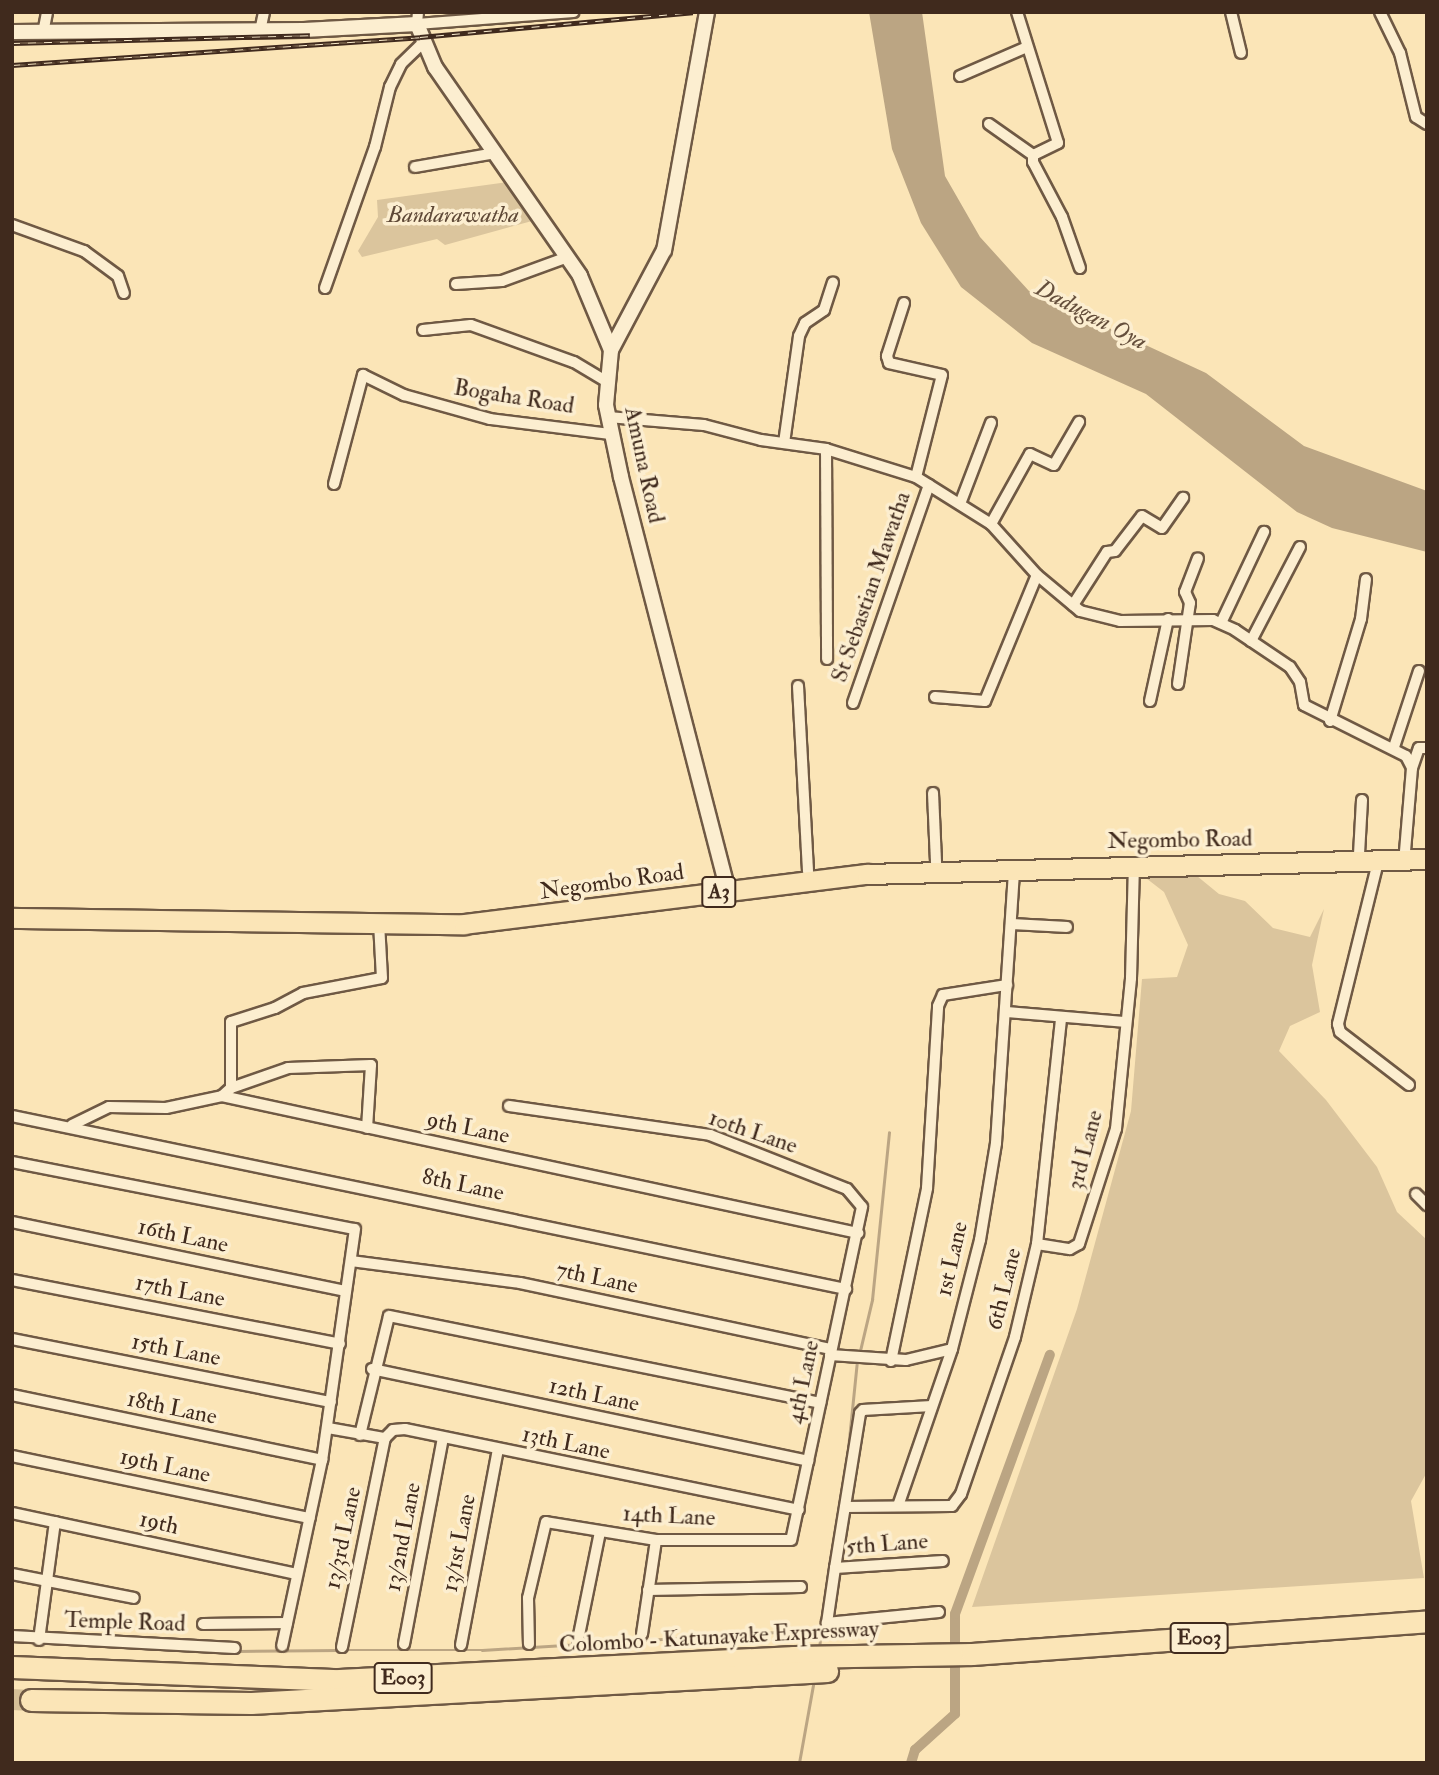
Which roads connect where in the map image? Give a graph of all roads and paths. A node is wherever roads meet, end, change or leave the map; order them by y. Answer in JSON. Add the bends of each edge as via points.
{"nodes":[{"id":1,"x":47,"y":12,"type":"edge"},
{"id":2,"x":264,"y":12,"type":"edge"},
{"id":3,"x":574,"y":12,"type":"edge"},
{"id":4,"x":707,"y":12,"type":"edge"},
{"id":5,"x":1017,"y":12,"type":"edge"},
{"id":6,"x":1231,"y":12,"type":"edge"},
{"id":7,"x":1380,"y":12,"type":"edge"},
{"id":8,"x":418,"y":18,"type":"edge"},
{"id":9,"x":44,"y":28,"type":"junction"},
{"id":10,"x":260,"y":31,"type":"junction"},
{"id":11,"x":12,"y":32,"type":"edge"},
{"id":12,"x":423,"y":43,"type":"junction"},
{"id":13,"x":1027,"y":47,"type":"junction"},
{"id":14,"x":1241,"y":53,"type":"dead end"},
{"id":15,"x":960,"y":76,"type":"dead end"},
{"id":16,"x":989,"y":124,"type":"dead end"},
{"id":17,"x":1427,"y":124,"type":"edge"},
{"id":18,"x":495,"y":153,"type":"junction"},
{"id":19,"x":1034,"y":155,"type":"junction"},
{"id":20,"x":415,"y":167,"type":"dead end"},
{"id":21,"x":12,"y":225,"type":"edge"},
{"id":22,"x":568,"y":257,"type":"junction"},
{"id":23,"x":1080,"y":268,"type":"dead end"},
{"id":24,"x":833,"y":282,"type":"dead end"},
{"id":25,"x":456,"y":284,"type":"dead end"},
{"id":26,"x":324,"y":288,"type":"dead end"},
{"id":27,"x":124,"y":293,"type":"dead end"},
{"id":28,"x":904,"y":303,"type":"dead end"},
{"id":29,"x":423,"y":330,"type":"dead end"},
{"id":30,"x":611,"y":350,"type":"junction"},
{"id":31,"x":607,"y":382,"type":"junction"},
{"id":32,"x":608,"y":417,"type":"junction"},
{"id":33,"x":1079,"y":422,"type":"dead end"},
{"id":34,"x":990,"y":423,"type":"dead end"},
{"id":35,"x":611,"y":434,"type":"junction"},
{"id":36,"x":784,"y":443,"type":"junction"},
{"id":37,"x":826,"y":449,"type":"junction"},
{"id":38,"x":916,"y":477,"type":"junction"},
{"id":39,"x":334,"y":484,"type":"dead end"},
{"id":40,"x":929,"y":485,"type":"junction"},
{"id":41,"x":1183,"y":498,"type":"dead end"},
{"id":42,"x":960,"y":504,"type":"junction"},
{"id":43,"x":990,"y":524,"type":"junction"},
{"id":44,"x":1264,"y":532,"type":"dead end"},
{"id":45,"x":1300,"y":547,"type":"dead end"},
{"id":46,"x":1198,"y":558,"type":"dead end"},
{"id":47,"x":1037,"y":575,"type":"junction"},
{"id":48,"x":1366,"y":579,"type":"dead end"},
{"id":49,"x":1073,"y":605,"type":"junction"},
{"id":50,"x":1168,"y":620,"type":"junction"},
{"id":51,"x":1188,"y":621,"type":"junction"},
{"id":52,"x":1221,"y":623,"type":"junction"},
{"id":53,"x":1251,"y":641,"type":"junction"},
{"id":54,"x":827,"y":659,"type":"dead end"},
{"id":55,"x":1419,"y":671,"type":"dead end"},
{"id":56,"x":1178,"y":684,"type":"dead end"},
{"id":57,"x":798,"y":686,"type":"dead end"},
{"id":58,"x":935,"y":697,"type":"dead end"},
{"id":59,"x":1150,"y":701,"type":"dead end"},
{"id":60,"x":853,"y":703,"type":"dead end"},
{"id":61,"x":1330,"y":721,"type":"junction"},
{"id":62,"x":1394,"y":747,"type":"junction"},
{"id":63,"x":1427,"y":748,"type":"edge"},
{"id":64,"x":1412,"y":768,"type":"junction"},
{"id":65,"x":933,"y":793,"type":"dead end"},
{"id":66,"x":1362,"y":800,"type":"dead end"},
{"id":67,"x":1427,"y":850,"type":"edge"},
{"id":68,"x":1405,"y":852,"type":"junction"},
{"id":69,"x":1359,"y":853,"type":"junction"},
{"id":70,"x":1427,"y":859,"type":"edge"},
{"id":71,"x":1378,"y":862,"type":"junction"},
{"id":72,"x":936,"y":863,"type":"junction"},
{"id":73,"x":1134,"y":864,"type":"junction"},
{"id":74,"x":1013,"y":869,"type":"junction"},
{"id":75,"x":808,"y":872,"type":"junction"},
{"id":76,"x":727,"y":886,"type":"junction"},
{"id":77,"x":12,"y":909,"type":"edge"},
{"id":78,"x":12,"y":918,"type":"edge"},
{"id":79,"x":379,"y":923,"type":"junction"},
{"id":80,"x":1012,"y":924,"type":"junction"},
{"id":81,"x":1067,"y":927,"type":"dead end"},
{"id":82,"x":1007,"y":985,"type":"junction"},
{"id":83,"x":1006,"y":1012,"type":"junction"},
{"id":84,"x":1061,"y":1018,"type":"junction"},
{"id":85,"x":1125,"y":1022,"type":"junction"},
{"id":86,"x":1409,"y":1085,"type":"dead end"},
{"id":87,"x":231,"y":1088,"type":"junction"},
{"id":88,"x":222,"y":1096,"type":"junction"},
{"id":89,"x":509,"y":1106,"type":"dead end"},
{"id":90,"x":12,"y":1116,"type":"edge"},
{"id":91,"x":72,"y":1125,"type":"junction"},
{"id":92,"x":367,"y":1128,"type":"junction"},
{"id":93,"x":12,"y":1162,"type":"edge"},
{"id":94,"x":1416,"y":1194,"type":"dead end"},
{"id":95,"x":1427,"y":1205,"type":"edge"},
{"id":96,"x":12,"y":1222,"type":"edge"},
{"id":97,"x":858,"y":1233,"type":"junction"},
{"id":98,"x":1037,"y":1244,"type":"junction"},
{"id":99,"x":351,"y":1261,"type":"junction"},
{"id":100,"x":12,"y":1280,"type":"edge"},
{"id":101,"x":846,"y":1289,"type":"junction"},
{"id":102,"x":345,"y":1290,"type":"junction"},
{"id":103,"x":12,"y":1339,"type":"edge"},
{"id":104,"x":340,"y":1344,"type":"junction"},
{"id":105,"x":952,"y":1349,"type":"junction"},
{"id":106,"x":831,"y":1352,"type":"junction"},
{"id":107,"x":891,"y":1361,"type":"junction"},
{"id":108,"x":372,"y":1369,"type":"junction"},
{"id":109,"x":12,"y":1395,"type":"edge"},
{"id":110,"x":331,"y":1402,"type":"junction"},
{"id":111,"x":820,"y":1403,"type":"junction"},
{"id":112,"x":932,"y":1406,"type":"junction"},
{"id":113,"x":328,"y":1428,"type":"junction"},
{"id":114,"x":360,"y":1434,"type":"junction"},
{"id":115,"x":385,"y":1438,"type":"junction"},
{"id":116,"x":443,"y":1438,"type":"junction"},
{"id":117,"x":498,"y":1450,"type":"junction"},
{"id":118,"x":12,"y":1456,"type":"edge"},
{"id":119,"x":323,"y":1460,"type":"junction"},
{"id":120,"x":808,"y":1461,"type":"junction"},
{"id":121,"x":898,"y":1506,"type":"junction"},
{"id":122,"x":845,"y":1507,"type":"junction"},
{"id":123,"x":799,"y":1510,"type":"junction"},
{"id":124,"x":12,"y":1513,"type":"edge"},
{"id":125,"x":310,"y":1518,"type":"junction"},
{"id":126,"x":55,"y":1522,"type":"junction"},
{"id":127,"x":600,"y":1532,"type":"junction"},
{"id":128,"x":656,"y":1540,"type":"junction"},
{"id":129,"x":791,"y":1540,"type":"joint"},
{"id":130,"x":943,"y":1561,"type":"dead end"},
{"id":131,"x":835,"y":1569,"type":"junction"},
{"id":132,"x":12,"y":1574,"type":"edge"},
{"id":133,"x":297,"y":1574,"type":"junction"},
{"id":134,"x":45,"y":1580,"type":"junction"},
{"id":135,"x":801,"y":1587,"type":"dead end"},
{"id":136,"x":648,"y":1590,"type":"junction"},
{"id":137,"x":134,"y":1598,"type":"dead end"},
{"id":138,"x":939,"y":1612,"type":"dead end"},
{"id":139,"x":1427,"y":1621,"type":"edge"},
{"id":140,"x":287,"y":1623,"type":"junction"},
{"id":141,"x":203,"y":1624,"type":"dead end"},
{"id":142,"x":642,"y":1634,"type":"dead end"},
{"id":143,"x":1427,"y":1634,"type":"edge"},
{"id":144,"x":12,"y":1636,"type":"edge"},
{"id":145,"x":39,"y":1640,"type":"junction"},
{"id":146,"x":578,"y":1640,"type":"dead end"},
{"id":147,"x":404,"y":1644,"type":"dead end"},
{"id":148,"x":529,"y":1644,"type":"dead end"},
{"id":149,"x":461,"y":1645,"type":"dead end"},
{"id":150,"x":282,"y":1646,"type":"dead end"},
{"id":151,"x":236,"y":1647,"type":"dead end"},
{"id":152,"x":342,"y":1647,"type":"dead end"},
{"id":153,"x":972,"y":1660,"type":"junction"},
{"id":154,"x":793,"y":1665,"type":"junction"},
{"id":155,"x":12,"y":1667,"type":"edge"},
{"id":156,"x":31,"y":1700,"type":"tunnel mouth"}],
"edges":[{"from":1,"to":9,"type":"street"},
{"from":2,"to":10,"type":"street"},
{"from":3,"to":8,"type":"street"},
{"from":4,"to":30,"type":"street","name":"Amuna Road","via":[[664,250]]},
{"from":5,"to":13,"type":"street"},
{"from":6,"to":14,"type":"street"},
{"from":7,"to":17,"type":"street","via":[[1400,53],[1416,117]]},
{"from":8,"to":10,"type":"street"},
{"from":8,"to":12,"type":"street"},
{"from":9,"to":10,"type":"street"},
{"from":9,"to":11,"type":"street"},
{"from":12,"to":18,"type":"street"},
{"from":12,"to":26,"type":"street","via":[[401,64],[390,87],[375,147]]},
{"from":13,"to":15,"type":"street"},
{"from":13,"to":19,"type":"street","via":[[1058,143]]},
{"from":16,"to":19,"type":"street"},
{"from":18,"to":20,"type":"street"},
{"from":18,"to":22,"type":"street"},
{"from":19,"to":23,"type":"street"},
{"from":21,"to":27,"type":"street","via":[[84,251],[118,276]]},
{"from":22,"to":25,"type":"street","via":[[502,281]]},
{"from":22,"to":30,"type":"street"},
{"from":24,"to":36,"type":"street","via":[[824,310],[805,323],[799,336]]},
{"from":28,"to":38,"type":"street","via":[[887,356],[889,363],[942,375]]},
{"from":29,"to":31,"type":"street","via":[[471,325],[574,362]]},
{"from":30,"to":31,"type":"street","name":"Amuna Road"},
{"from":31,"to":32,"type":"street","name":"Amuna Road"},
{"from":32,"to":35,"type":"street","name":"Amuna Road"},
{"from":32,"to":36,"type":"street","via":[[656,418]]},
{"from":33,"to":43,"type":"street","via":[[1054,465],[1030,453]]},
{"from":34,"to":42,"type":"street"},
{"from":35,"to":39,"type":"street","name":"Bogaha Road","via":[[466,413],[404,396],[363,375]]},
{"from":35,"to":76,"type":"street","name":"Amuna Road"},
{"from":36,"to":37,"type":"street"},
{"from":37,"to":38,"type":"street"},
{"from":37,"to":54,"type":"street"},
{"from":38,"to":40,"type":"street"},
{"from":40,"to":42,"type":"street"},
{"from":40,"to":60,"type":"street","name":"St Sebastian Mawatha"},
{"from":41,"to":49,"type":"street","via":[[1162,528],[1142,516],[1115,551],[1107,552]]},
{"from":42,"to":43,"type":"street"},
{"from":43,"to":47,"type":"street"},
{"from":44,"to":52,"type":"street"},
{"from":45,"to":53,"type":"street"},
{"from":46,"to":51,"type":"street","via":[[1185,592],[1190,600]]},
{"from":47,"to":49,"type":"street"},
{"from":47,"to":58,"type":"street","via":[[985,701]]},
{"from":48,"to":61,"type":"street","via":[[1361,619]]},
{"from":49,"to":50,"type":"street","via":[[1120,621]]},
{"from":50,"to":51,"type":"street"},
{"from":50,"to":59,"type":"street"},
{"from":51,"to":52,"type":"street"},
{"from":51,"to":56,"type":"street"},
{"from":52,"to":53,"type":"street"},
{"from":53,"to":61,"type":"street","via":[[1290,667],[1300,682],[1304,705]]},
{"from":55,"to":62,"type":"street"},
{"from":57,"to":75,"type":"street"},
{"from":61,"to":62,"type":"street"},
{"from":62,"to":64,"type":"street"},
{"from":63,"to":64,"type":"street","via":[[1419,748]]},
{"from":64,"to":68,"type":"street"},
{"from":65,"to":72,"type":"street"},
{"from":66,"to":69,"type":"street"},
{"from":67,"to":68,"type":"highway","name":"Negombo Road","number":"A3"},
{"from":68,"to":69,"type":"highway","name":"Negombo Road","number":"A3"},
{"from":69,"to":72,"type":"highway","name":"Negombo Road","number":"A3"},
{"from":70,"to":71,"type":"highway","name":"Negombo Road","number":"A3"},
{"from":71,"to":73,"type":"highway","name":"Negombo Road","number":"A3"},
{"from":71,"to":86,"type":"street","via":[[1338,1024],[1340,1032]]},
{"from":72,"to":75,"type":"highway","name":"Negombo Road","number":"A3"},
{"from":73,"to":74,"type":"highway","name":"Negombo Road","number":"A3"},
{"from":73,"to":85,"type":"street"},
{"from":74,"to":76,"type":"highway","name":"Negombo Road","number":"A3"},
{"from":74,"to":80,"type":"street","name":"1st Lane"},
{"from":75,"to":76,"type":"highway","name":"Negombo Road","number":"A3"},
{"from":76,"to":77,"type":"highway","name":"Negombo Road","number":"A3","via":[[466,915]]},
{"from":76,"to":79,"type":"highway","name":"Negombo Road","number":"A3","via":[[564,915],[464,924]]},
{"from":78,"to":79,"type":"highway","name":"Negombo Road","number":"A3"},
{"from":79,"to":87,"type":"street","via":[[382,978],[303,993],[231,1022]]},
{"from":80,"to":81,"type":"street"},
{"from":80,"to":82,"type":"street","name":"1st Lane"},
{"from":82,"to":83,"type":"street","name":"1st Lane"},
{"from":82,"to":107,"type":"street","via":[[943,995],[938,1006],[927,1188]]},
{"from":83,"to":84,"type":"street"},
{"from":83,"to":105,"type":"street","name":"1st Lane","via":[[996,1143],[980,1240]]},
{"from":84,"to":85,"type":"street"},
{"from":84,"to":98,"type":"street","name":"6th Lane"},
{"from":85,"to":98,"type":"street","name":"3rd Lane","via":[[1116,1129],[1079,1244],[1070,1249]]},
{"from":87,"to":88,"type":"street"},
{"from":87,"to":92,"type":"street","via":[[288,1068],[371,1065]]},
{"from":88,"to":91,"type":"street","name":"9th Lane","via":[[166,1108],[109,1107]]},
{"from":88,"to":92,"type":"street","name":"9th Lane"},
{"from":89,"to":97,"type":"street","name":"10th Lane","via":[[710,1135],[847,1189],[862,1208]]},
{"from":90,"to":91,"type":"street"},
{"from":91,"to":101,"type":"street","name":"8th Lane"},
{"from":92,"to":97,"type":"street","name":"9th Lane"},
{"from":93,"to":99,"type":"street","via":[[355,1229]]},
{"from":94,"to":95,"type":"street"},
{"from":96,"to":102,"type":"street","name":"16th Lane"},
{"from":97,"to":101,"type":"street","name":"4th Lane"},
{"from":98,"to":121,"type":"street","name":"6th Lane","via":[[1015,1337],[961,1494],[951,1506]]},
{"from":99,"to":102,"type":"street"},
{"from":99,"to":106,"type":"street","name":"7th Lane","via":[[520,1283]]},
{"from":100,"to":104,"type":"street","name":"17th Lane"},
{"from":101,"to":106,"type":"street","name":"4th Lane"},
{"from":102,"to":104,"type":"street"},
{"from":103,"to":110,"type":"street","name":"15th Lane"},
{"from":104,"to":110,"type":"street"},
{"from":105,"to":107,"type":"street","name":"7th Lane"},
{"from":105,"to":112,"type":"street","name":"1st Lane"},
{"from":106,"to":107,"type":"street","name":"7th Lane","via":[[852,1359]]},
{"from":106,"to":111,"type":"street","name":"4th Lane"},
{"from":108,"to":111,"type":"street","via":[[389,1316]]},
{"from":108,"to":114,"type":"street"},
{"from":108,"to":120,"type":"street","name":"12th Lane"},
{"from":109,"to":119,"type":"street","name":"18th Lane"},
{"from":110,"to":113,"type":"street"},
{"from":111,"to":120,"type":"street","name":"4th Lane"},
{"from":112,"to":121,"type":"street","name":"1st Lane"},
{"from":112,"to":122,"type":"street","via":[[860,1413]]},
{"from":113,"to":114,"type":"street","name":"13th Lane"},
{"from":113,"to":119,"type":"street"},
{"from":114,"to":115,"type":"street","name":"13th Lane"},
{"from":115,"to":116,"type":"street","name":"13th Lane","via":[[393,1430],[405,1429]]},
{"from":115,"to":152,"type":"street","name":"13/3rd Lane"},
{"from":116,"to":117,"type":"street","name":"13th Lane"},
{"from":116,"to":147,"type":"street","name":"13/2nd Lane"},
{"from":117,"to":123,"type":"street","name":"13th Lane"},
{"from":117,"to":149,"type":"street","name":"13/1st Lane"},
{"from":118,"to":125,"type":"street","name":"19th Lane"},
{"from":119,"to":125,"type":"street"},
{"from":120,"to":123,"type":"street","name":"4th Lane"},
{"from":121,"to":122,"type":"street"},
{"from":122,"to":131,"type":"street"},
{"from":123,"to":129,"type":"street","name":"4th Lane"},
{"from":124,"to":126,"type":"street","name":"19th"},
{"from":125,"to":133,"type":"street"},
{"from":126,"to":133,"type":"street","name":"19th"},
{"from":126,"to":134,"type":"street"},
{"from":127,"to":128,"type":"street","name":"14th Lane"},
{"from":127,"to":146,"type":"street"},
{"from":127,"to":148,"type":"street","name":"14th Lane","via":[[546,1522],[528,1598]]},
{"from":128,"to":129,"type":"street","name":"14th Lane"},
{"from":128,"to":136,"type":"street"},
{"from":130,"to":131,"type":"street","name":"5th Lane"},
{"from":131,"to":138,"type":"street","name":"5th Lane","via":[[827,1623]]},
{"from":132,"to":134,"type":"street"},
{"from":133,"to":140,"type":"street"},
{"from":134,"to":137,"type":"street"},
{"from":134,"to":145,"type":"street","via":[[49,1588]]},
{"from":135,"to":136,"type":"street"},
{"from":136,"to":142,"type":"street"},
{"from":139,"to":153,"type":"highway","name":"Colombo - Katunayake Expressway","number":"E003"},
{"from":140,"to":141,"type":"street"},
{"from":140,"to":150,"type":"street"},
{"from":143,"to":153,"type":"highway","name":"Colombo - Katunayake Expressway","number":"E003"},
{"from":144,"to":145,"type":"street","name":"Temple Road"},
{"from":145,"to":151,"type":"street","name":"Temple Road"},
{"from":153,"to":154,"type":"highway","name":"Colombo - Katunayake Expressway","number":"E003"},
{"from":154,"to":155,"type":"highway","name":"Colombo - Katunayake Expressway","number":"E003","via":[[339,1680]]},
{"from":154,"to":156,"type":"highway","name":"Colombo - Katunayake Expressway","number":"E003","via":[[251,1703]]}]}
